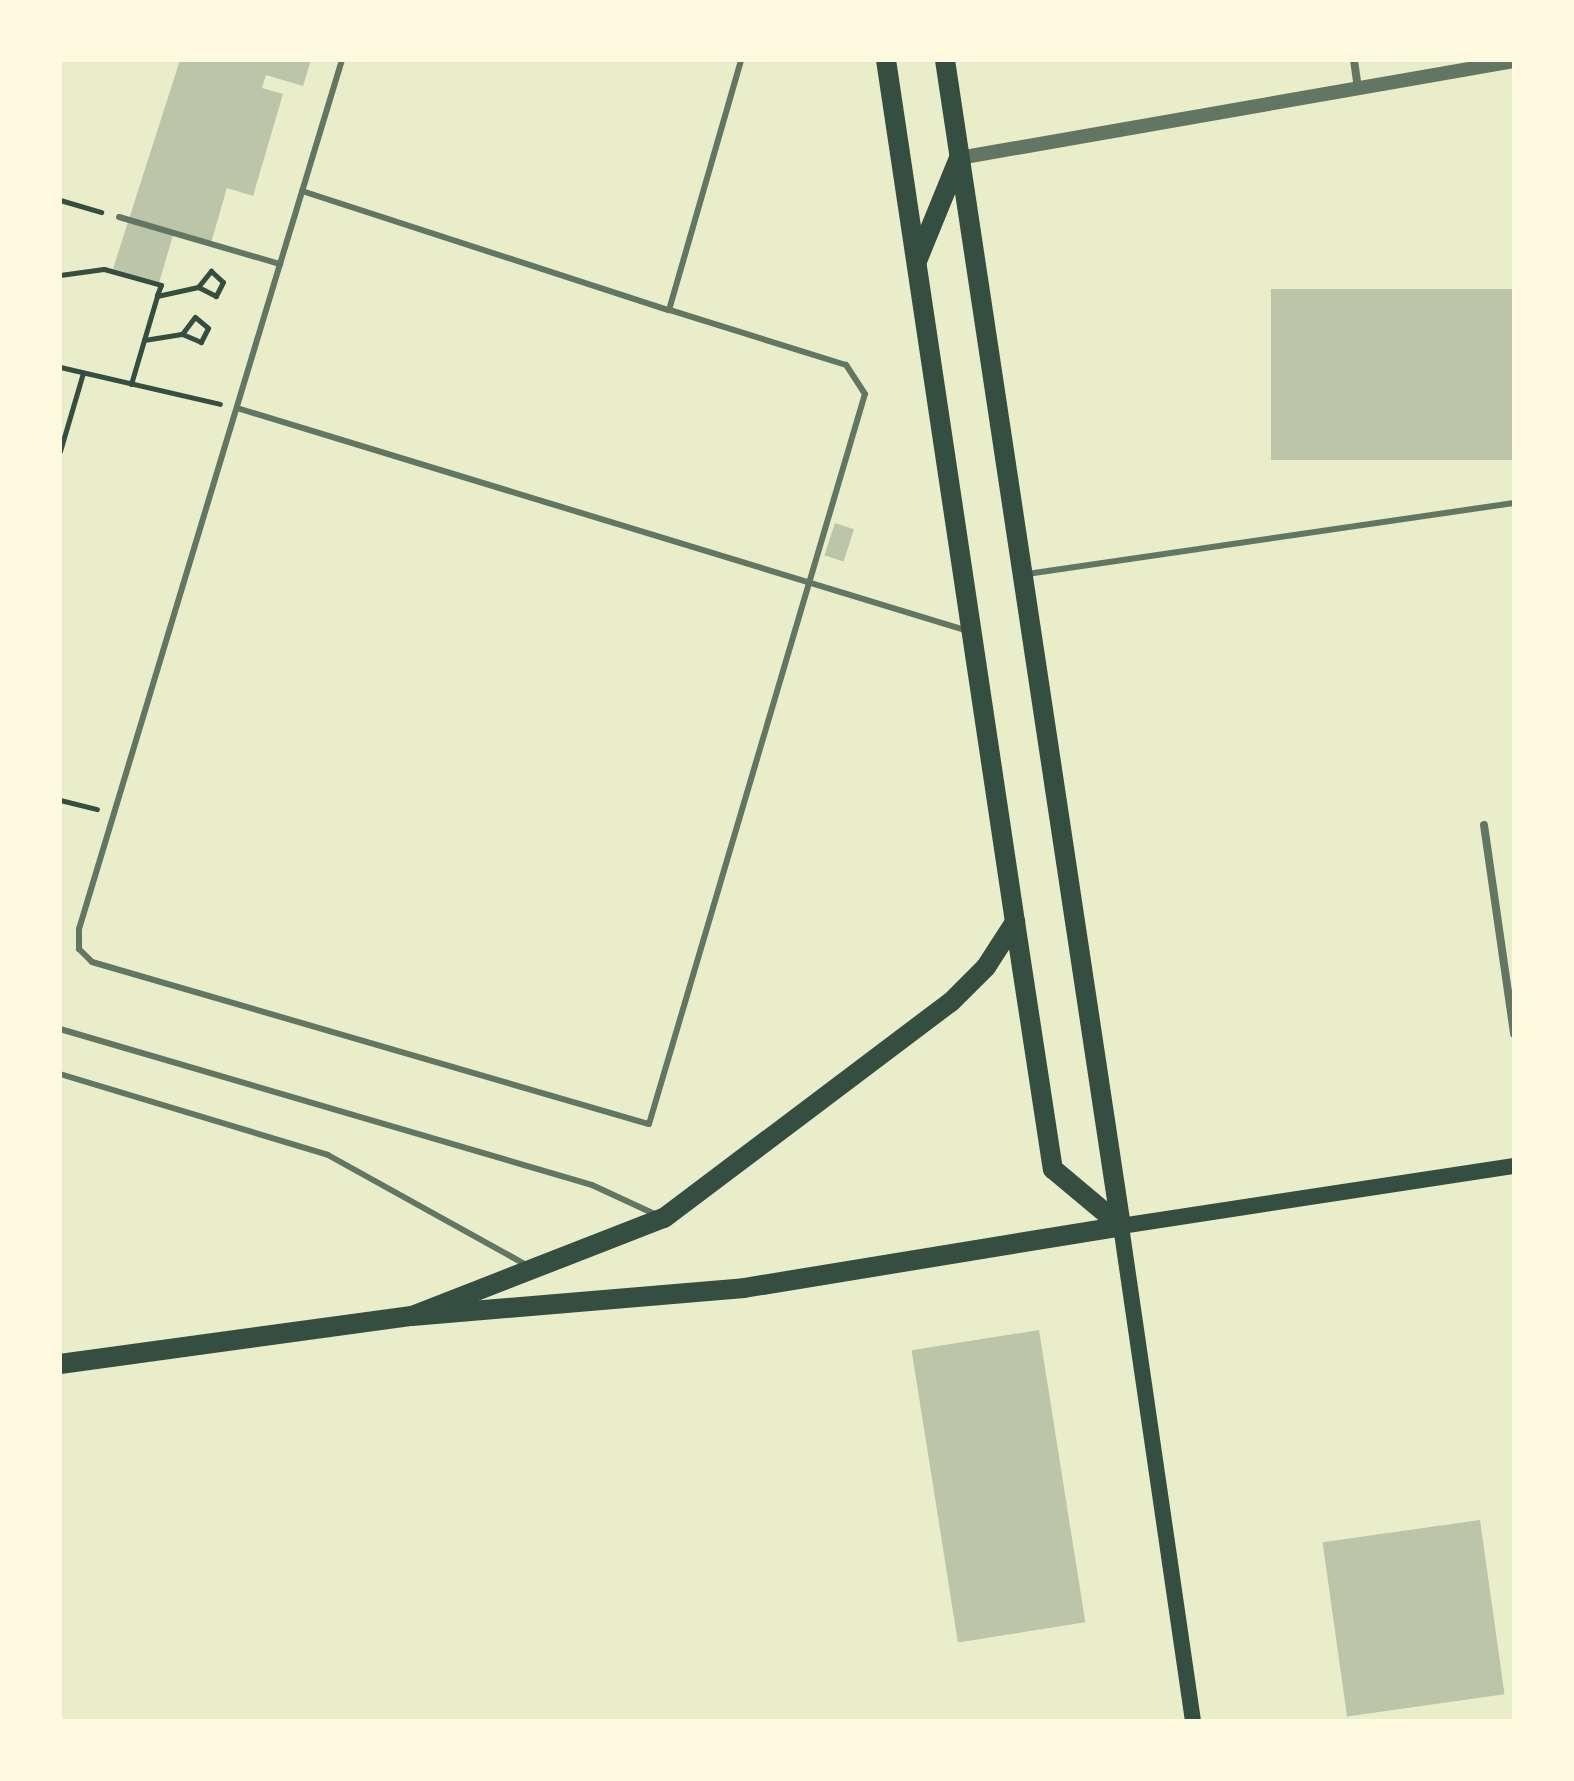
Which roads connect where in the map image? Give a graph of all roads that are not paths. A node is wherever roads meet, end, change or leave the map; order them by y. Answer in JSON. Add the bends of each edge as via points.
{"nodes":[{"id":1,"x":342,"y":60,"type":"edge"},
{"id":2,"x":741,"y":60,"type":"edge"},
{"id":3,"x":886,"y":60,"type":"edge"},
{"id":4,"x":945,"y":60,"type":"edge"},
{"id":5,"x":1354,"y":60,"type":"edge"},
{"id":6,"x":1514,"y":61,"type":"edge"},
{"id":7,"x":1358,"y":88,"type":"junction"},
{"id":8,"x":959,"y":158,"type":"junction"},
{"id":9,"x":302,"y":191,"type":"junction"},
{"id":10,"x":119,"y":217,"type":"road end"},
{"id":11,"x":917,"y":261,"type":"junction"},
{"id":12,"x":280,"y":264,"type":"junction"},
{"id":13,"x":669,"y":310,"type":"junction"},
{"id":14,"x":237,"y":408,"type":"junction"},
{"id":15,"x":1514,"y":503,"type":"edge"},
{"id":16,"x":1023,"y":575,"type":"junction"},
{"id":17,"x":809,"y":584,"type":"junction"},
{"id":18,"x":972,"y":632,"type":"junction"},
{"id":19,"x":1484,"y":825,"type":"dead end"},
{"id":20,"x":1015,"y":922,"type":"junction"},
{"id":21,"x":60,"y":1029,"type":"edge"},
{"id":22,"x":1514,"y":1034,"type":"edge"},
{"id":23,"x":60,"y":1074,"type":"edge"},
{"id":24,"x":1514,"y":1166,"type":"edge"},
{"id":25,"x":664,"y":1218,"type":"junction"},
{"id":26,"x":1121,"y":1226,"type":"junction"},
{"id":27,"x":531,"y":1268,"type":"junction"},
{"id":28,"x":412,"y":1316,"type":"junction"},
{"id":29,"x":60,"y":1364,"type":"edge"},
{"id":30,"x":1193,"y":1721,"type":"edge"}],
"edges":[{"from":1,"to":9,"type":"lane"},
{"from":2,"to":13,"type":"lane"},
{"from":3,"to":11,"type":"main road"},
{"from":4,"to":8,"type":"main road"},
{"from":5,"to":7,"type":"street"},
{"from":6,"to":7,"type":"street"},
{"from":7,"to":8,"type":"street"},
{"from":8,"to":11,"type":"main road"},
{"from":8,"to":16,"type":"main road"},
{"from":9,"to":12,"type":"lane"},
{"from":9,"to":13,"type":"lane"},
{"from":10,"to":12,"type":"lane"},
{"from":11,"to":18,"type":"main road"},
{"from":12,"to":14,"type":"lane"},
{"from":13,"to":17,"type":"lane","via":[[846,365],[861,381],[864,409]]},
{"from":14,"to":17,"type":"lane"},
{"from":14,"to":17,"type":"lane","via":[[79,929],[79,949],[92,962],[649,1124]]},
{"from":15,"to":16,"type":"lane"},
{"from":16,"to":26,"type":"main road"},
{"from":17,"to":18,"type":"lane"},
{"from":18,"to":20,"type":"main road"},
{"from":19,"to":22,"type":"street"},
{"from":20,"to":25,"type":"main road","via":[[986,967],[951,1002]]},
{"from":20,"to":26,"type":"main road","via":[[1053,1169]]},
{"from":21,"to":25,"type":"lane","via":[[592,1185]]},
{"from":23,"to":27,"type":"lane","via":[[328,1155]]},
{"from":24,"to":26,"type":"main road"},
{"from":25,"to":27,"type":"main road"},
{"from":26,"to":28,"type":"main road","via":[[744,1288]]},
{"from":26,"to":30,"type":"main road"},
{"from":27,"to":28,"type":"main road"},
{"from":28,"to":29,"type":"main road"}]}
